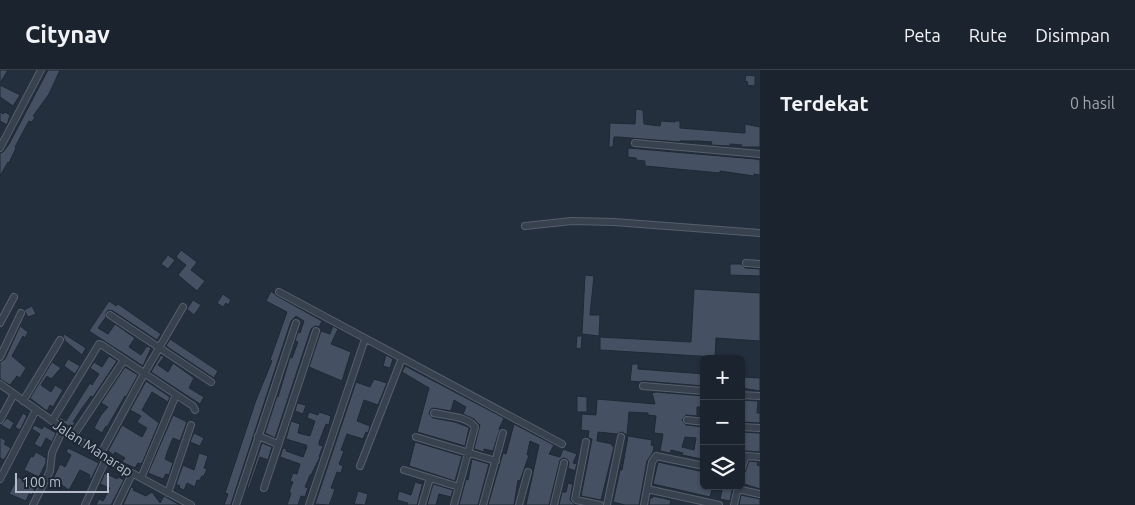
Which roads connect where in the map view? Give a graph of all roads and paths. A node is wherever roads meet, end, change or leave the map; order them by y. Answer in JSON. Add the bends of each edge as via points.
{"nodes":[{"id":1,"x":42,"y":70,"type":"edge"},
{"id":2,"x":635,"y":143,"type":"dead end"},
{"id":3,"x":0,"y":148,"type":"edge"},
{"id":4,"x":760,"y":154,"type":"edge"},
{"id":5,"x":525,"y":226,"type":"dead end"},
{"id":6,"x":760,"y":233,"type":"edge"},
{"id":7,"x":746,"y":263,"type":"dead end"},
{"id":8,"x":760,"y":264,"type":"edge"},
{"id":9,"x":279,"y":292,"type":"dead end"},
{"id":10,"x":14,"y":297,"type":"dead end"},
{"id":11,"x":183,"y":307,"type":"dead end"},
{"id":12,"x":21,"y":313,"type":"dead end"},
{"id":13,"x":110,"y":316,"type":"dead end"},
{"id":14,"x":0,"y":323,"type":"edge"},
{"id":15,"x":296,"y":324,"type":"dead end"},
{"id":16,"x":316,"y":331,"type":"dead end"},
{"id":17,"x":365,"y":339,"type":"junction"},
{"id":18,"x":60,"y":340,"type":"dead end"},
{"id":19,"x":160,"y":347,"type":"junction"},
{"id":20,"x":0,"y":357,"type":"edge"},
{"id":21,"x":402,"y":358,"type":"junction"},
{"id":22,"x":124,"y":360,"type":"junction"},
{"id":23,"x":144,"y":372,"type":"junction"},
{"id":24,"x":211,"y":382,"type":"dead end"},
{"id":25,"x":1,"y":386,"type":"edge"},
{"id":26,"x":643,"y":386,"type":"dead end"},
{"id":27,"x":700,"y":391,"type":"edge"},
{"id":28,"x":14,"y":394,"type":"junction"},
{"id":29,"x":745,"y":394,"type":"edge"},
{"id":30,"x":176,"y":395,"type":"junction"},
{"id":31,"x":760,"y":396,"type":"edge"},
{"id":32,"x":23,"y":400,"type":"junction"},
{"id":33,"x":36,"y":410,"type":"junction"},
{"id":34,"x":195,"y":410,"type":"dead end"},
{"id":35,"x":434,"y":413,"type":"dead end"},
{"id":36,"x":0,"y":420,"type":"edge"},
{"id":37,"x":687,"y":420,"type":"dead end"},
{"id":38,"x":52,"y":421,"type":"junction"},
{"id":39,"x":700,"y":422,"type":"edge"},
{"id":40,"x":191,"y":425,"type":"dead end"},
{"id":41,"x":745,"y":427,"type":"edge"},
{"id":42,"x":760,"y":428,"type":"edge"},
{"id":43,"x":63,"y":430,"type":"junction"},
{"id":44,"x":503,"y":433,"type":"dead end"},
{"id":45,"x":73,"y":436,"type":"junction"},
{"id":46,"x":258,"y":436,"type":"junction"},
{"id":47,"x":416,"y":437,"type":"dead end"},
{"id":48,"x":621,"y":437,"type":"dead end"},
{"id":49,"x":586,"y":442,"type":"dead end"},
{"id":50,"x":278,"y":444,"type":"junction"},
{"id":51,"x":562,"y":444,"type":"dead end"},
{"id":52,"x":469,"y":452,"type":"junction"},
{"id":53,"x":103,"y":457,"type":"junction"},
{"id":54,"x":760,"y":457,"type":"edge"},
{"id":55,"x":745,"y":459,"type":"edge"},
{"id":56,"x":496,"y":461,"type":"junction"},
{"id":57,"x":564,"y":463,"type":"dead end"},
{"id":58,"x":700,"y":465,"type":"edge"},
{"id":59,"x":360,"y":466,"type":"dead end"},
{"id":60,"x":404,"y":470,"type":"dead end"},
{"id":61,"x":528,"y":472,"type":"dead end"},
{"id":62,"x":132,"y":474,"type":"junction"},
{"id":63,"x":141,"y":478,"type":"junction"},
{"id":64,"x":430,"y":478,"type":"junction"},
{"id":65,"x":0,"y":479,"type":"edge"},
{"id":66,"x":459,"y":487,"type":"junction"},
{"id":67,"x":264,"y":488,"type":"dead end"},
{"id":68,"x":647,"y":489,"type":"junction"},
{"id":69,"x":738,"y":490,"type":"edge"},
{"id":70,"x":745,"y":490,"type":"edge"},
{"id":71,"x":168,"y":494,"type":"junction"},
{"id":72,"x":760,"y":494,"type":"edge"},
{"id":73,"x":33,"y":505,"type":"edge"},
{"id":74,"x":85,"y":505,"type":"edge"},
{"id":75,"x":117,"y":505,"type":"edge"},
{"id":76,"x":191,"y":505,"type":"edge"},
{"id":77,"x":236,"y":505,"type":"edge"},
{"id":78,"x":309,"y":505,"type":"edge"},
{"id":79,"x":422,"y":505,"type":"edge"},
{"id":80,"x":454,"y":505,"type":"edge"},
{"id":81,"x":484,"y":505,"type":"edge"},
{"id":82,"x":519,"y":505,"type":"edge"},
{"id":83,"x":554,"y":505,"type":"edge"},
{"id":84,"x":600,"y":505,"type":"edge"},
{"id":85,"x":607,"y":505,"type":"edge"},
{"id":86,"x":644,"y":505,"type":"edge"},
{"id":87,"x":719,"y":505,"type":"edge"},
{"id":88,"x":734,"y":505,"type":"edge"}],
"edges":[{"from":1,"to":3,"type":"street"},
{"from":2,"to":4,"type":"street"},
{"from":5,"to":6,"type":"street","via":[[572,221],[606,222]]},
{"from":7,"to":8,"type":"street"},
{"from":9,"to":17,"type":"street"},
{"from":10,"to":14,"type":"street"},
{"from":11,"to":19,"type":"street"},
{"from":12,"to":20,"type":"street"},
{"from":13,"to":19,"type":"street"},
{"from":15,"to":46,"type":"street"},
{"from":16,"to":50,"type":"street"},
{"from":17,"to":21,"type":"street"},
{"from":17,"to":78,"type":"street"},
{"from":18,"to":32,"type":"street"},
{"from":19,"to":23,"type":"street"},
{"from":19,"to":24,"type":"street"},
{"from":21,"to":51,"type":"street"},
{"from":21,"to":59,"type":"street"},
{"from":22,"to":23,"type":"street"},
{"from":22,"to":38,"type":"street","via":[[99,344]]},
{"from":22,"to":45,"type":"street"},
{"from":23,"to":30,"type":"street"},
{"from":23,"to":53,"type":"street"},
{"from":25,"to":28,"type":"street","name":"Jalan Manarap"},
{"from":26,"to":27,"type":"street"},
{"from":28,"to":32,"type":"street","name":"Jalan Manarap"},
{"from":28,"to":36,"type":"street"},
{"from":29,"to":31,"type":"street"},
{"from":30,"to":34,"type":"street"},
{"from":30,"to":63,"type":"street"},
{"from":32,"to":33,"type":"street","name":"Jalan Manarap"},
{"from":33,"to":38,"type":"street","name":"Jalan Manarap"},
{"from":33,"to":65,"type":"street"},
{"from":35,"to":52,"type":"street","via":[[474,424]]},
{"from":37,"to":39,"type":"street"},
{"from":38,"to":43,"type":"street","name":"Jalan Manarap"},
{"from":40,"to":71,"type":"street"},
{"from":41,"to":42,"type":"street"},
{"from":43,"to":45,"type":"street","name":"Jalan Manarap"},
{"from":43,"to":73,"type":"street","via":[[52,453],[50,471]]},
{"from":44,"to":56,"type":"street"},
{"from":45,"to":53,"type":"street","name":"Jalan Manarap"},
{"from":46,"to":50,"type":"street"},
{"from":46,"to":77,"type":"street"},
{"from":47,"to":52,"type":"street"},
{"from":48,"to":85,"type":"street"},
{"from":49,"to":84,"type":"street","via":[[575,498]]},
{"from":50,"to":67,"type":"street"},
{"from":52,"to":56,"type":"street"},
{"from":52,"to":66,"type":"street"},
{"from":53,"to":62,"type":"street","name":"Jalan Manarap"},
{"from":53,"to":74,"type":"street"},
{"from":54,"to":55,"type":"street","via":[[746,456]]},
{"from":56,"to":81,"type":"street"},
{"from":57,"to":83,"type":"street"},
{"from":58,"to":68,"type":"street","via":[[656,456]]},
{"from":60,"to":64,"type":"street"},
{"from":61,"to":82,"type":"street"},
{"from":62,"to":63,"type":"street","name":"Jalan Manarap"},
{"from":62,"to":75,"type":"street"},
{"from":63,"to":71,"type":"street","name":"Jalan Manarap"},
{"from":64,"to":66,"type":"street"},
{"from":64,"to":79,"type":"street"},
{"from":66,"to":80,"type":"street"},
{"from":68,"to":86,"type":"street"},
{"from":68,"to":87,"type":"street"},
{"from":69,"to":88,"type":"street"},
{"from":70,"to":72,"type":"street"},
{"from":71,"to":76,"type":"street","name":"Jalan Manarap"}]}
